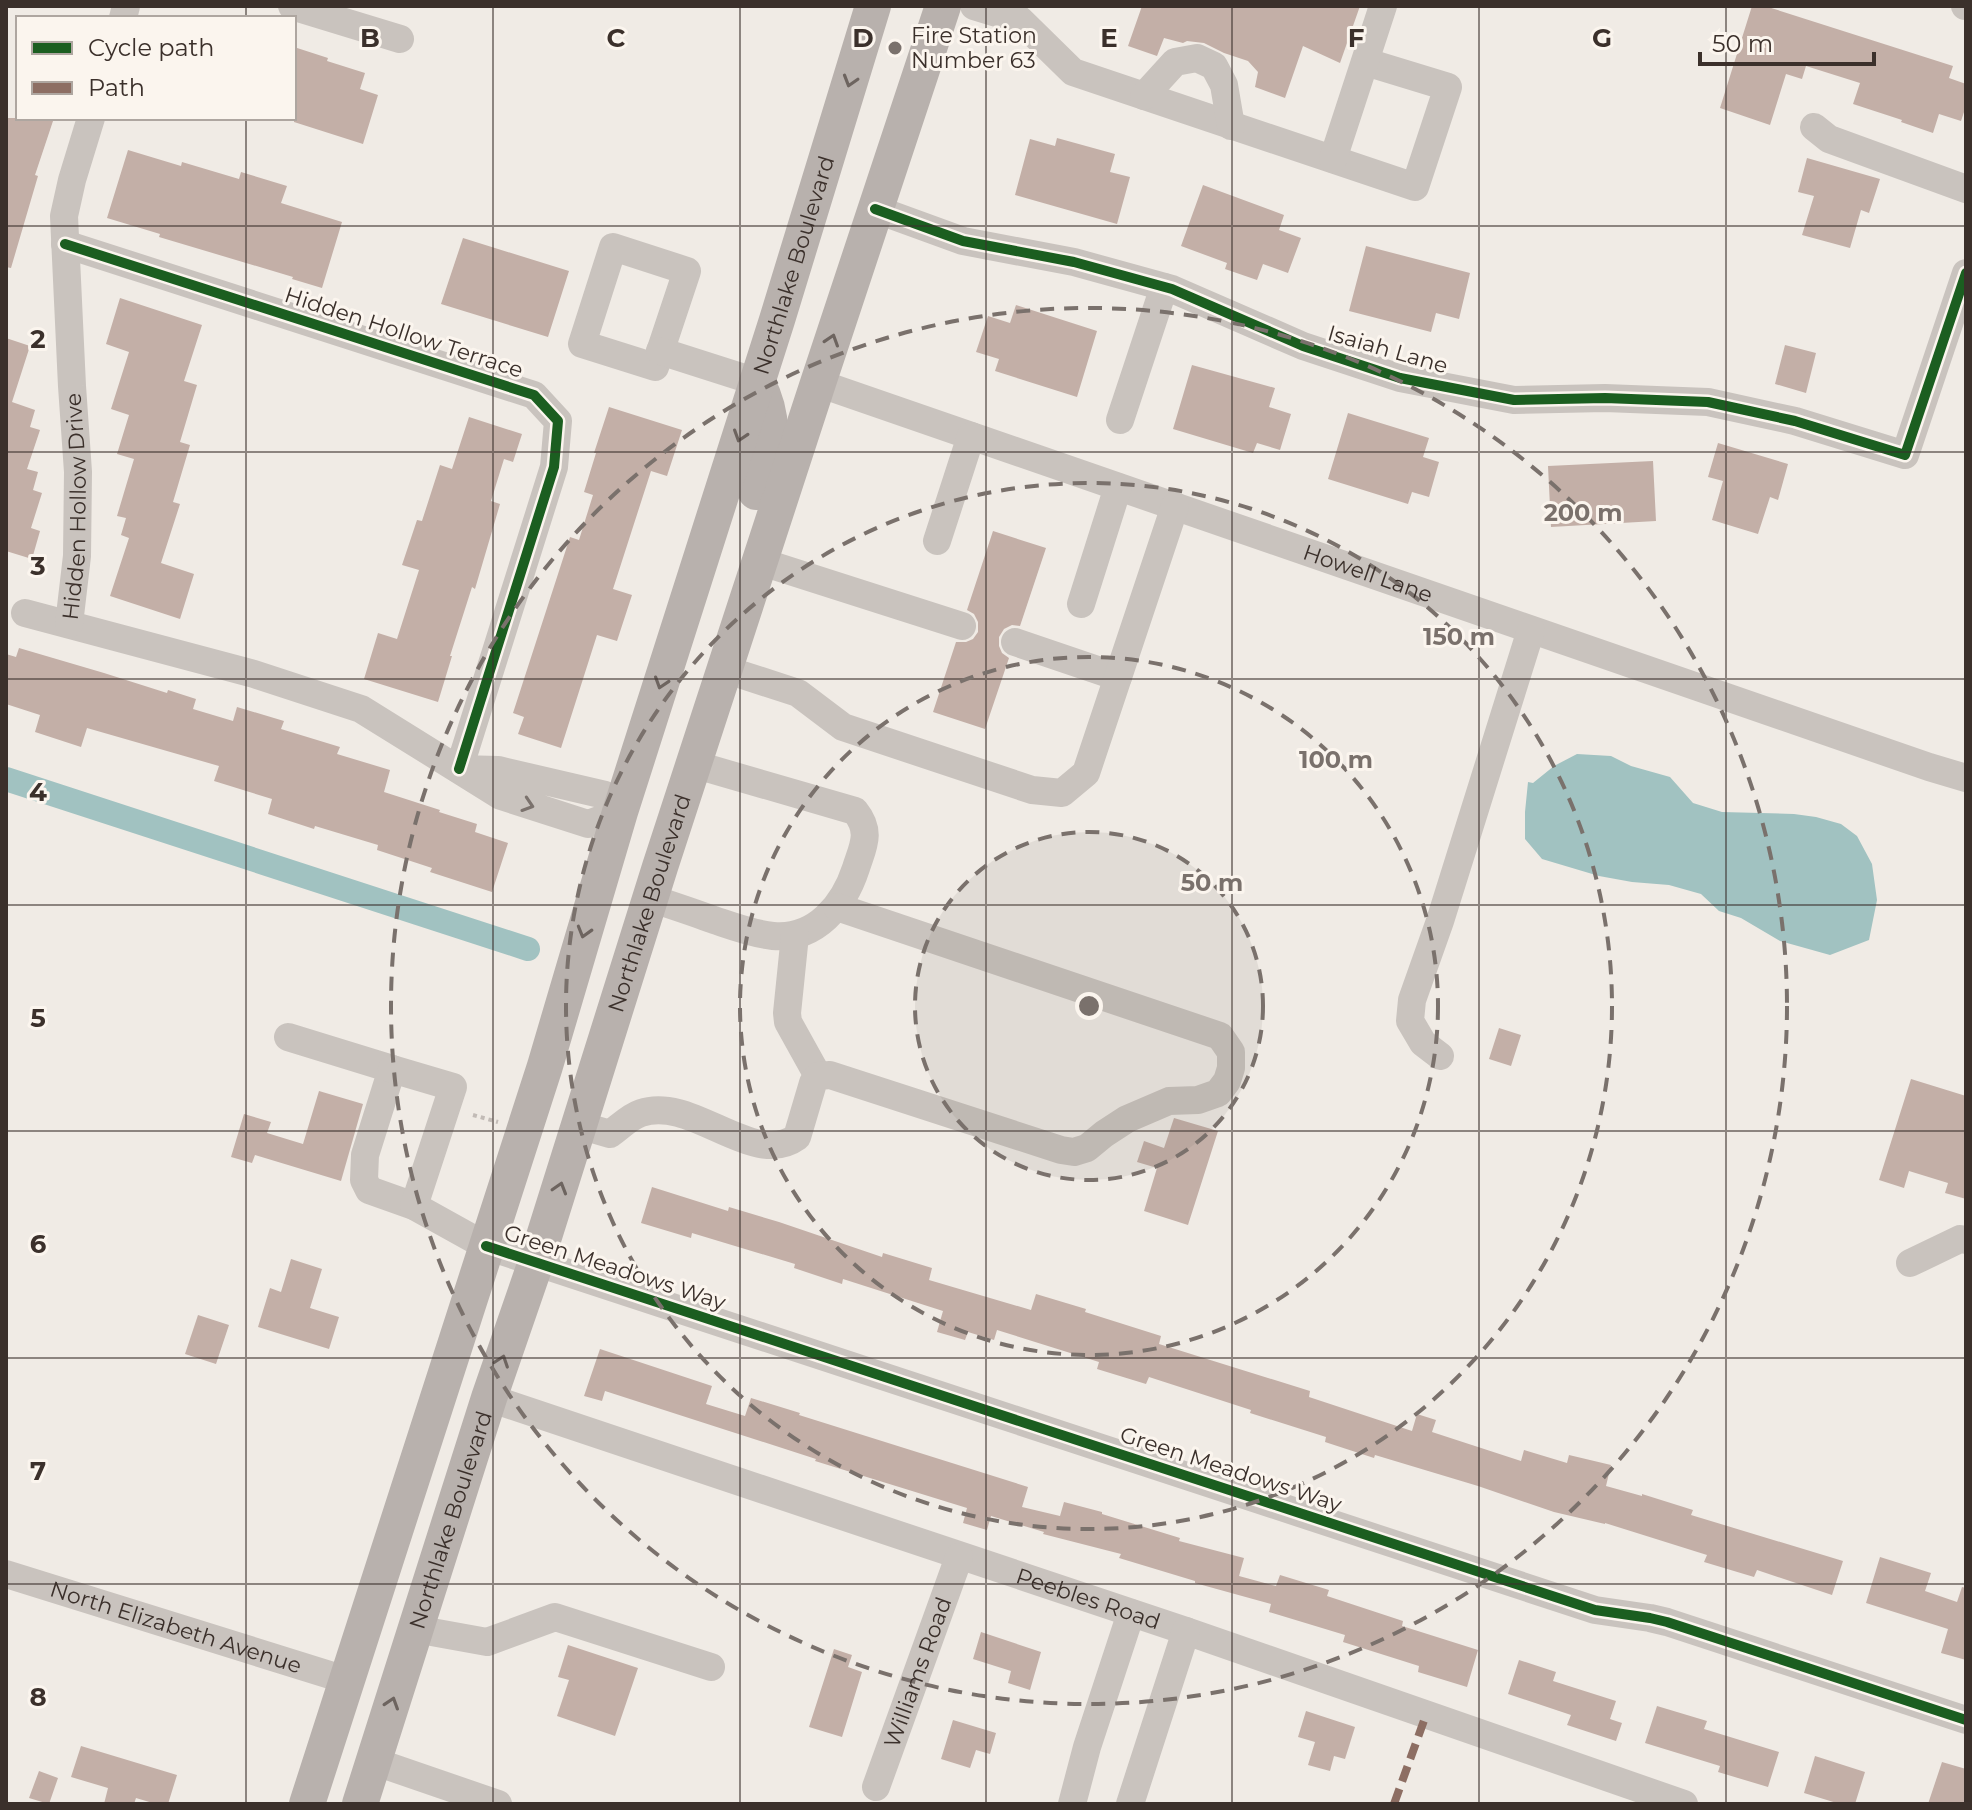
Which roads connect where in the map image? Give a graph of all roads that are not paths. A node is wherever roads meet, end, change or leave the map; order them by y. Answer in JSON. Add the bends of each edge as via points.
{"nodes":[{"id":1,"x":292,"y":6,"type":"edge"},
{"id":2,"x":873,"y":6,"type":"edge"},
{"id":3,"x":943,"y":6,"type":"edge"},
{"id":4,"x":974,"y":6,"type":"edge"},
{"id":5,"x":1383,"y":6,"type":"edge"},
{"id":6,"x":400,"y":39,"type":"dead end"},
{"id":7,"x":1366,"y":62,"type":"junction"},
{"id":8,"x":1144,"y":96,"type":"junction"},
{"id":9,"x":90,"y":120,"type":"edge"},
{"id":10,"x":1231,"y":126,"type":"junction"},
{"id":11,"x":1814,"y":127,"type":"dead end"},
{"id":12,"x":1333,"y":159,"type":"junction"},
{"id":13,"x":1966,"y":189,"type":"edge"},
{"id":14,"x":875,"y":209,"type":"junction"},
{"id":15,"x":65,"y":244,"type":"junction"},
{"id":16,"x":1966,"y":273,"type":"edge"},
{"id":17,"x":1164,"y":287,"type":"junction"},
{"id":18,"x":660,"y":351,"type":"junction"},
{"id":19,"x":757,"y":382,"type":"junction"},
{"id":20,"x":818,"y":383,"type":"junction"},
{"id":21,"x":1120,"y":420,"type":"dead end"},
{"id":22,"x":971,"y":436,"type":"junction"},
{"id":23,"x":1118,"y":487,"type":"junction"},
{"id":24,"x":1175,"y":506,"type":"junction"},
{"id":25,"x":937,"y":541,"type":"dead end"},
{"id":26,"x":759,"y":561,"type":"junction"},
{"id":27,"x":1081,"y":604,"type":"dead end"},
{"id":28,"x":25,"y":613,"type":"dead end"},
{"id":29,"x":69,"y":624,"type":"junction"},
{"id":30,"x":962,"y":626,"type":"dead end"},
{"id":31,"x":1531,"y":630,"type":"junction"},
{"id":32,"x":1015,"y":642,"type":"dead end"},
{"id":33,"x":726,"y":665,"type":"junction"},
{"id":34,"x":1118,"y":677,"type":"junction"},
{"id":35,"x":693,"y":764,"type":"junction"},
{"id":36,"x":459,"y":769,"type":"junction"},
{"id":37,"x":1966,"y":778,"type":"edge"},
{"id":38,"x":620,"y":812,"type":"junction"},
{"id":39,"x":655,"y":882,"type":"junction"},
{"id":40,"x":837,"y":907,"type":"junction"},
{"id":41,"x":795,"y":935,"type":"junction"},
{"id":42,"x":288,"y":1037,"type":"dead end"},
{"id":43,"x":1440,"y":1056,"type":"dead end"},
{"id":44,"x":392,"y":1069,"type":"junction"},
{"id":45,"x":818,"y":1076,"type":"junction"},
{"id":46,"x":579,"y":1125,"type":"junction"},
{"id":47,"x":414,"y":1206,"type":"junction"},
{"id":48,"x":1966,"y":1240,"type":"edge"},
{"id":49,"x":486,"y":1246,"type":"junction"},
{"id":50,"x":536,"y":1262,"type":"junction"},
{"id":51,"x":1910,"y":1263,"type":"dead end"},
{"id":52,"x":489,"y":1398,"type":"junction"},
{"id":53,"x":959,"y":1557,"type":"junction"},
{"id":54,"x":6,"y":1574,"type":"edge"},
{"id":55,"x":1131,"y":1613,"type":"junction"},
{"id":56,"x":415,"y":1629,"type":"junction"},
{"id":57,"x":1186,"y":1631,"type":"junction"},
{"id":58,"x":711,"y":1667,"type":"dead end"},
{"id":59,"x":346,"y":1680,"type":"junction"},
{"id":60,"x":1966,"y":1720,"type":"edge"},
{"id":61,"x":373,"y":1761,"type":"junction"},
{"id":62,"x":876,"y":1787,"type":"dead end"},
{"id":63,"x":307,"y":1804,"type":"edge"},
{"id":64,"x":360,"y":1804,"type":"edge"},
{"id":65,"x":498,"y":1804,"type":"edge"},
{"id":66,"x":1072,"y":1804,"type":"edge"},
{"id":67,"x":1130,"y":1804,"type":"edge"},
{"id":68,"x":1684,"y":1804,"type":"edge"}],
"edges":[{"from":1,"to":6,"type":"street"},
{"from":2,"to":19,"type":"main road","name":"Northlake Boulevard","one_way":true},
{"from":3,"to":14,"type":"main road","name":"Northlake Boulevard"},
{"from":4,"to":8,"type":"street","via":[[1020,20],[1073,72]]},
{"from":5,"to":7,"type":"street"},
{"from":7,"to":12,"type":"street"},
{"from":7,"to":12,"type":"street","via":[[1448,87],[1415,187]]},
{"from":8,"to":10,"type":"street"},
{"from":8,"to":10,"type":"street","via":[[1175,62],[1197,58],[1214,66],[1224,85]]},
{"from":9,"to":15,"type":"street","name":"Hidden Hollow Drive","via":[[64,216]]},
{"from":10,"to":12,"type":"street"},
{"from":11,"to":13,"type":"street","via":[[1829,139]]},
{"from":14,"to":17,"type":"street","name":"Isaiah Lane","via":[[963,241],[1074,262]]},
{"from":20,"to":14,"type":"main road","name":"Northlake Boulevard","one_way":true},
{"from":15,"to":29,"type":"street","name":"Hidden Hollow Drive","via":[[78,472]]},
{"from":15,"to":36,"type":"street","name":"Hidden Hollow Terrace","via":[[534,395],[558,421],[554,467]]},
{"from":16,"to":17,"type":"street","name":"Isaiah Lane","via":[[1905,455],[1795,421],[1708,402],[1514,400],[1400,378],[1303,346]]},
{"from":17,"to":21,"type":"street"},
{"from":18,"to":18,"type":"street","via":[[687,271],[613,247],[582,344],[655,367]]},
{"from":18,"to":19,"type":"street"},
{"from":19,"to":33,"type":"main road","via":[[767,401],[770,447],[721,627]]},
{"from":19,"to":38,"type":"main road","name":"Northlake Boulevard","one_way":true},
{"from":20,"to":22,"type":"street","name":"Howell Lane"},
{"from":20,"to":26,"type":"main road","name":"Northlake Boulevard"},
{"from":22,"to":23,"type":"street","name":"Howell Lane"},
{"from":22,"to":25,"type":"street"},
{"from":23,"to":24,"type":"street","name":"Howell Lane"},
{"from":23,"to":27,"type":"street"},
{"from":24,"to":31,"type":"street","name":"Howell Lane"},
{"from":24,"to":34,"type":"street"},
{"from":26,"to":30,"type":"street"},
{"from":26,"to":33,"type":"main road","name":"Northlake Boulevard"},
{"from":28,"to":29,"type":"street"},
{"from":29,"to":36,"type":"street","name":"Hidden Hollow Drive","via":[[361,709]]},
{"from":31,"to":37,"type":"street","name":"Howell Lane"},
{"from":31,"to":43,"type":"street","via":[[1412,1000],[1410,1021],[1423,1043]]},
{"from":32,"to":34,"type":"street"},
{"from":33,"to":34,"type":"street","via":[[798,693],[843,727],[1032,790],[1062,793],[1086,773]]},
{"from":33,"to":35,"type":"main road","name":"Northlake Boulevard"},
{"from":35,"to":39,"type":"main road","name":"Northlake Boulevard"},
{"from":35,"to":40,"type":"street","via":[[855,811],[866,832],[864,843]]},
{"from":36,"to":38,"type":"street","name":"Hidden Hollow Drive","via":[[501,796],[588,824]]},
{"from":38,"to":39,"type":"main road","via":[[645,837]]},
{"from":38,"to":49,"type":"main road","name":"Northlake Boulevard","one_way":true},
{"from":39,"to":41,"type":"street","via":[[735,927]]},
{"from":39,"to":46,"type":"main road","name":"Northlake Boulevard"},
{"from":40,"to":41,"type":"street","via":[[818,925]]},
{"from":40,"to":45,"type":"street","via":[[1220,1036],[1231,1052],[1231,1068],[1218,1093],[1159,1105],[1074,1152],[840,1077]]},
{"from":41,"to":45,"type":"street","via":[[788,1022]]},
{"from":42,"to":44,"type":"street"},
{"from":44,"to":47,"type":"street","name":"Green Meadows Way","via":[[365,1155],[364,1180],[369,1190]]},
{"from":44,"to":47,"type":"street","via":[[453,1087]]},
{"from":45,"to":46,"type":"street","via":[[797,1137],[784,1144],[761,1144],[669,1111],[641,1113],[610,1134]]},
{"from":50,"to":46,"type":"main road","name":"Northlake Boulevard","one_way":true},
{"from":47,"to":49,"type":"street","name":"Green Meadows Way"},
{"from":48,"to":51,"type":"street"},
{"from":49,"to":50,"type":"street","name":"Green Meadows Way"},
{"from":49,"to":59,"type":"main road","name":"Northlake Boulevard"},
{"from":52,"to":50,"type":"main road","name":"Northlake Boulevard","one_way":true},
{"from":50,"to":60,"type":"street","name":"Green Meadows Way","via":[[1595,1610],[1667,1622]]},
{"from":52,"to":53,"type":"street","name":"Peebles Road"},
{"from":52,"to":56,"type":"main road","name":"Northlake Boulevard"},
{"from":53,"to":55,"type":"street","name":"Peebles Road"},
{"from":53,"to":62,"type":"street","name":"Williams Road"},
{"from":54,"to":59,"type":"street","name":"North Elizabeth Avenue"},
{"from":55,"to":57,"type":"street","name":"Peebles Road"},
{"from":55,"to":66,"type":"street"},
{"from":56,"to":58,"type":"street","via":[[487,1642],[555,1617]]},
{"from":61,"to":56,"type":"main road","name":"Northlake Boulevard","one_way":true},
{"from":57,"to":67,"type":"street"},
{"from":57,"to":68,"type":"street","name":"Peebles Road"},
{"from":59,"to":63,"type":"main road","name":"Northlake Boulevard"},
{"from":61,"to":64,"type":"main road","name":"Northlake Boulevard"},
{"from":61,"to":65,"type":"street"}]}
